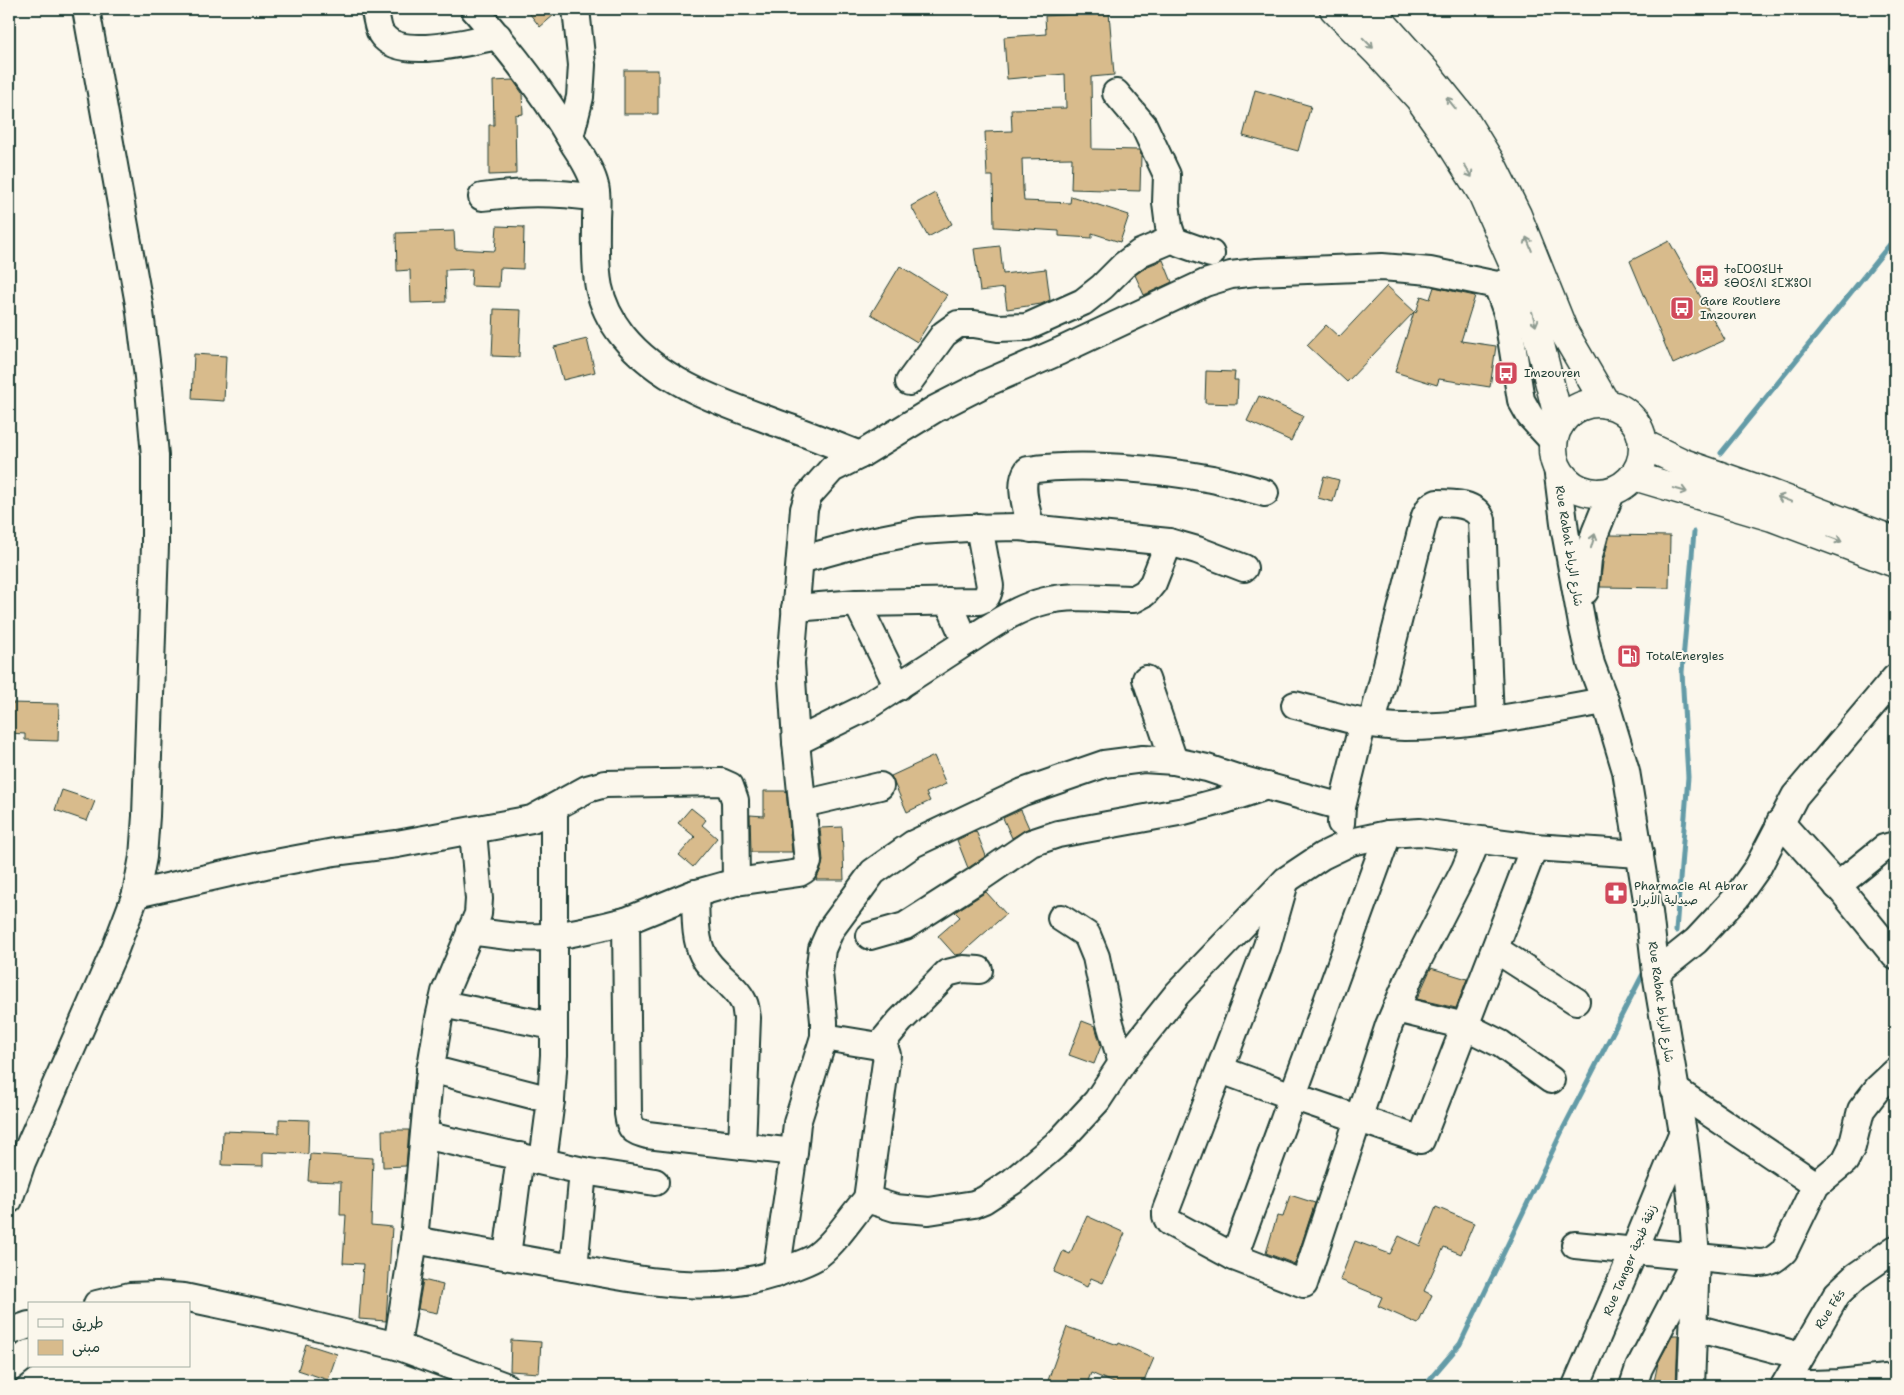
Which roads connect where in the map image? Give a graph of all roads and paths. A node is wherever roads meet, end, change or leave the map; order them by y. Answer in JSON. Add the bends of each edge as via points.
{"nodes":[{"id":1,"x":86,"y":9,"type":"edge"},
{"id":2,"x":374,"y":9,"type":"edge"},
{"id":3,"x":474,"y":9,"type":"edge"},
{"id":4,"x":576,"y":9,"type":"edge"},
{"id":5,"x":1334,"y":9,"type":"edge"},
{"id":6,"x":1370,"y":9,"type":"edge"},
{"id":7,"x":498,"y":36,"type":"junction"},
{"id":8,"x":1116,"y":93,"type":"dead end"},
{"id":9,"x":570,"y":137,"type":"junction"},
{"id":10,"x":482,"y":197,"type":"dead end"},
{"id":11,"x":596,"y":198,"type":"junction"},
{"id":12,"x":1173,"y":239,"type":"junction"},
{"id":13,"x":1211,"y":254,"type":"dead end"},
{"id":14,"x":1509,"y":282,"type":"junction"},
{"id":15,"x":909,"y":382,"type":"dead end"},
{"id":16,"x":1606,"y":404,"type":"junction"},
{"id":17,"x":1557,"y":444,"type":"junction"},
{"id":18,"x":1643,"y":444,"type":"junction"},
{"id":19,"x":860,"y":455,"type":"junction"},
{"id":20,"x":1623,"y":483,"type":"junction"},
{"id":21,"x":1264,"y":493,"type":"dead end"},
{"id":22,"x":979,"y":528,"type":"junction"},
{"id":23,"x":1031,"y":529,"type":"junction"},
{"id":24,"x":1895,"y":541,"type":"edge"},
{"id":25,"x":1169,"y":542,"type":"junction"},
{"id":26,"x":800,"y":560,"type":"junction"},
{"id":27,"x":1895,"y":562,"type":"edge"},
{"id":28,"x":1244,"y":568,"type":"dead end"},
{"id":29,"x":948,"y":601,"type":"junction"},
{"id":30,"x":857,"y":603,"type":"junction"},
{"id":31,"x":795,"y":608,"type":"junction"},
{"id":32,"x":1582,"y":624,"type":"junction"},
{"id":33,"x":966,"y":642,"type":"junction"},
{"id":34,"x":1146,"y":678,"type":"dead end"},
{"id":35,"x":1895,"y":678,"type":"edge"},
{"id":36,"x":898,"y":687,"type":"junction"},
{"id":37,"x":1606,"y":701,"type":"junction"},
{"id":38,"x":1295,"y":705,"type":"dead end"},
{"id":39,"x":1490,"y":720,"type":"junction"},
{"id":40,"x":1368,"y":722,"type":"junction"},
{"id":41,"x":796,"y":742,"type":"junction"},
{"id":42,"x":1174,"y":761,"type":"junction"},
{"id":43,"x":880,"y":786,"type":"dead end"},
{"id":44,"x":1266,"y":786,"type":"junction"},
{"id":45,"x":803,"y":804,"type":"junction"},
{"id":46,"x":1342,"y":807,"type":"junction"},
{"id":47,"x":554,"y":808,"type":"junction"},
{"id":48,"x":1780,"y":822,"type":"junction"},
{"id":49,"x":473,"y":831,"type":"junction"},
{"id":50,"x":1388,"y":834,"type":"junction"},
{"id":51,"x":1477,"y":840,"type":"junction"},
{"id":52,"x":1351,"y":842,"type":"junction"},
{"id":53,"x":1895,"y":845,"type":"edge"},
{"id":54,"x":1534,"y":847,"type":"junction"},
{"id":55,"x":1640,"y":854,"type":"junction"},
{"id":56,"x":1286,"y":880,"type":"junction"},
{"id":57,"x":736,"y":882,"type":"junction"},
{"id":58,"x":1837,"y":886,"type":"junction"},
{"id":59,"x":695,"y":893,"type":"junction"},
{"id":60,"x":136,"y":894,"type":"junction"},
{"id":61,"x":1061,"y":918,"type":"dead end"},
{"id":62,"x":626,"y":921,"type":"junction"},
{"id":63,"x":470,"y":932,"type":"junction"},
{"id":64,"x":554,"y":935,"type":"junction"},
{"id":65,"x":870,"y":936,"type":"dead end"},
{"id":66,"x":1495,"y":948,"type":"junction"},
{"id":67,"x":1895,"y":956,"type":"edge"},
{"id":68,"x":979,"y":970,"type":"dead end"},
{"id":69,"x":1656,"y":973,"type":"junction"},
{"id":70,"x":1576,"y":1002,"type":"dead end"},
{"id":71,"x":442,"y":1004,"type":"junction"},
{"id":72,"x":1396,"y":1009,"type":"junction"},
{"id":73,"x":553,"y":1026,"type":"junction"},
{"id":74,"x":1465,"y":1026,"type":"junction"},
{"id":75,"x":824,"y":1037,"type":"junction"},
{"id":76,"x":879,"y":1046,"type":"junction"},
{"id":77,"x":1122,"y":1063,"type":"junction"},
{"id":78,"x":430,"y":1069,"type":"junction"},
{"id":79,"x":1221,"y":1070,"type":"junction"},
{"id":80,"x":1895,"y":1072,"type":"edge"},
{"id":81,"x":1551,"y":1080,"type":"dead end"},
{"id":82,"x":1674,"y":1089,"type":"junction"},
{"id":83,"x":1292,"y":1096,"type":"junction"},
{"id":84,"x":552,"y":1100,"type":"junction"},
{"id":85,"x":1358,"y":1119,"type":"junction"},
{"id":86,"x":1682,"y":1133,"type":"junction"},
{"id":87,"x":424,"y":1135,"type":"junction"},
{"id":88,"x":742,"y":1146,"type":"junction"},
{"id":89,"x":794,"y":1152,"type":"junction"},
{"id":90,"x":531,"y":1159,"type":"junction"},
{"id":91,"x":583,"y":1171,"type":"junction"},
{"id":92,"x":655,"y":1182,"type":"dead end"},
{"id":93,"x":1816,"y":1185,"type":"junction"},
{"id":94,"x":867,"y":1198,"type":"junction"},
{"id":95,"x":9,"y":1200,"type":"edge"},
{"id":96,"x":414,"y":1240,"type":"junction"},
{"id":97,"x":1575,"y":1245,"type":"dead end"},
{"id":98,"x":1895,"y":1249,"type":"edge"},
{"id":99,"x":1634,"y":1251,"type":"junction"},
{"id":100,"x":507,"y":1256,"type":"junction"},
{"id":101,"x":1234,"y":1257,"type":"junction"},
{"id":102,"x":1696,"y":1258,"type":"junction"},
{"id":103,"x":574,"y":1268,"type":"junction"},
{"id":104,"x":776,"y":1274,"type":"junction"},
{"id":105,"x":105,"y":1302,"type":"edge"},
{"id":106,"x":28,"y":1324,"type":"edge"},
{"id":107,"x":1695,"y":1328,"type":"junction"},
{"id":108,"x":9,"y":1332,"type":"edge"},
{"id":109,"x":397,"y":1346,"type":"junction"},
{"id":110,"x":28,"y":1354,"type":"edge"},
{"id":111,"x":1801,"y":1356,"type":"junction"},
{"id":112,"x":9,"y":1368,"type":"edge"},
{"id":113,"x":1895,"y":1377,"type":"edge"},
{"id":114,"x":504,"y":1386,"type":"edge"},
{"id":115,"x":1576,"y":1386,"type":"edge"},
{"id":116,"x":1633,"y":1386,"type":"edge"},
{"id":117,"x":1691,"y":1386,"type":"edge"},
{"id":118,"x":1785,"y":1386,"type":"edge"}],
"edges":[{"from":1,"to":60,"type":"street","via":[[139,304],[155,456],[146,816]]},
{"from":2,"to":7,"type":"street","via":[[381,34],[394,44],[412,49]]},
{"from":3,"to":7,"type":"street"},
{"from":4,"to":9,"type":"street","via":[[582,65],[580,97]]},
{"from":5,"to":14,"type":"highway","one_way":true,"via":[[1419,98],[1448,139],[1482,193]]},
{"from":16,"to":6,"type":"highway","one_way":true,"via":[[1564,332],[1518,215],[1491,163],[1464,119]]},
{"from":7,"to":9,"type":"street"},
{"from":8,"to":12,"type":"street","via":[[1144,126],[1167,175],[1166,203]]},
{"from":9,"to":11,"type":"street","via":[[588,167]]},
{"from":10,"to":11,"type":"street","via":[[571,194]]},
{"from":11,"to":19,"type":"street","via":[[600,296],[606,312],[623,336],[659,368],[690,388],[739,410]]},
{"from":12,"to":13,"type":"street"},
{"from":12,"to":15,"type":"street","via":[[1140,253],[1083,302],[1027,327],[958,324],[944,334]]},
{"from":14,"to":17,"type":"highway","via":[[1531,309],[1542,349]]},
{"from":14,"to":19,"type":"street","via":[[1382,267],[1230,275],[1205,283],[984,384],[934,409]]},
{"from":16,"to":17,"type":"highway","via":[[1594,403],[1573,410]]},
{"from":16,"to":18,"type":"highway","via":[[1629,415],[1637,425]]},
{"from":17,"to":20,"type":"highway","via":[[1567,480],[1580,489],[1596,493]]},
{"from":17,"to":32,"type":"street","name":"Rue Rabat شارع الرباط","via":[[1565,531]]},
{"from":18,"to":20,"type":"highway","via":[[1641,461]]},
{"from":24,"to":18,"type":"highway","one_way":true,"via":[[1683,463]]},
{"from":19,"to":26,"type":"street","via":[[832,468],[808,496]]},
{"from":20,"to":27,"type":"highway","one_way":true,"via":[[1772,517]]},
{"from":32,"to":20,"type":"street","name":"Rue Rabat شارع الرباط","one_way":true,"via":[[1588,559],[1595,533]]},
{"from":21,"to":23,"type":"street","via":[[1212,479],[1153,471],[1105,467],[1040,468],[1028,470],[1024,476]]},
{"from":22,"to":23,"type":"street"},
{"from":22,"to":26,"type":"street","via":[[920,531]]},
{"from":22,"to":29,"type":"street","via":[[990,586],[988,595],[979,601]]},
{"from":23,"to":25,"type":"street"},
{"from":25,"to":28,"type":"street"},
{"from":25,"to":33,"type":"street","via":[[1153,584],[1145,594],[1134,599],[1060,598],[1045,601],[1018,611]]},
{"from":26,"to":31,"type":"street"},
{"from":29,"to":30,"type":"street"},
{"from":29,"to":33,"type":"street"},
{"from":30,"to":31,"type":"street"},
{"from":30,"to":36,"type":"street"},
{"from":31,"to":41,"type":"street","via":[[791,662]]},
{"from":32,"to":37,"type":"street","name":"Rue Rabat شارع الرباط","via":[[1591,664]]},
{"from":33,"to":36,"type":"street"},
{"from":34,"to":42,"type":"street"},
{"from":35,"to":48,"type":"street","via":[[1800,789]]},
{"from":36,"to":41,"type":"street","via":[[863,709]]},
{"from":37,"to":39,"type":"street"},
{"from":37,"to":55,"type":"street","name":"Rue Rabat شارع الرباط","via":[[1626,771]]},
{"from":38,"to":40,"type":"street"},
{"from":39,"to":40,"type":"street","via":[[1402,727]]},
{"from":39,"to":40,"type":"street","via":[[1482,520],[1480,513],[1471,507],[1437,503],[1425,516]]},
{"from":40,"to":46,"type":"street"},
{"from":41,"to":45,"type":"street"},
{"from":42,"to":44,"type":"street"},
{"from":42,"to":75,"type":"street","via":[[1143,759],[1104,764],[1023,792],[913,844],[873,872],[831,929],[822,949],[819,973]]},
{"from":43,"to":45,"type":"street"},
{"from":44,"to":46,"type":"street"},
{"from":44,"to":65,"type":"street","via":[[1184,811],[1058,834],[1032,843],[905,926]]},
{"from":45,"to":57,"type":"street","via":[[808,862],[804,870]]},
{"from":46,"to":52,"type":"street","via":[[1340,821]]},
{"from":47,"to":49,"type":"street","via":[[532,819]]},
{"from":47,"to":57,"type":"street","via":[[587,789],[604,784],[721,782],[730,786],[735,800]]},
{"from":47,"to":64,"type":"street"},
{"from":48,"to":58,"type":"street"},
{"from":48,"to":69,"type":"street","via":[[1758,867],[1736,898],[1696,941]]},
{"from":49,"to":60,"type":"street","via":[[274,863]]},
{"from":49,"to":63,"type":"street","via":[[479,899],[478,914]]},
{"from":50,"to":51,"type":"street","via":[[1420,832]]},
{"from":50,"to":52,"type":"street"},
{"from":50,"to":83,"type":"street"},
{"from":51,"to":54,"type":"street"},
{"from":51,"to":72,"type":"street"},
{"from":52,"to":56,"type":"street","via":[[1322,856]]},
{"from":53,"to":58,"type":"street","via":[[1884,848]]},
{"from":54,"to":55,"type":"street"},
{"from":54,"to":66,"type":"street"},
{"from":55,"to":69,"type":"street","name":"Rue Rabat شارع الرباط"},
{"from":56,"to":77,"type":"street","via":[[1177,994]]},
{"from":56,"to":79,"type":"street","via":[[1267,946]]},
{"from":57,"to":59,"type":"street"},
{"from":58,"to":67,"type":"street"},
{"from":59,"to":62,"type":"street"},
{"from":59,"to":88,"type":"street","via":[[697,942],[703,957],[737,993],[744,1003],[747,1018]]},
{"from":60,"to":95,"type":"street","via":[[22,1162]]},
{"from":61,"to":77,"type":"street","via":[[1087,935],[1096,957]]},
{"from":62,"to":64,"type":"street"},
{"from":62,"to":88,"type":"street","via":[[628,1114],[631,1127],[647,1135]]},
{"from":63,"to":64,"type":"street"},
{"from":63,"to":71,"type":"street"},
{"from":64,"to":73,"type":"street"},
{"from":66,"to":70,"type":"street"},
{"from":66,"to":74,"type":"street"},
{"from":68,"to":76,"type":"street","via":[[963,969],[948,973]]},
{"from":69,"to":82,"type":"street","name":"Rue Rabat شارع الرباط"},
{"from":71,"to":73,"type":"street"},
{"from":71,"to":78,"type":"street"},
{"from":72,"to":74,"type":"street"},
{"from":72,"to":85,"type":"street"},
{"from":73,"to":84,"type":"street"},
{"from":74,"to":81,"type":"street","via":[[1501,1044]]},
{"from":74,"to":85,"type":"street","via":[[1421,1140]]},
{"from":75,"to":76,"type":"street"},
{"from":75,"to":89,"type":"street","via":[[797,1123]]},
{"from":76,"to":94,"type":"street","via":[[887,1055]]},
{"from":77,"to":94,"type":"street","via":[[1097,1101],[1059,1142],[1014,1181],[984,1200],[929,1211],[895,1208]]},
{"from":78,"to":84,"type":"street"},
{"from":78,"to":87,"type":"street"},
{"from":79,"to":83,"type":"street"},
{"from":79,"to":101,"type":"street","via":[[1168,1202],[1166,1216],[1169,1222]]},
{"from":80,"to":93,"type":"street","via":[[1861,1110],[1845,1161]]},
{"from":82,"to":86,"type":"street","name":"Rue Rabat شارع الرباط"},
{"from":82,"to":93,"type":"street"},
{"from":83,"to":85,"type":"street"},
{"from":83,"to":101,"type":"street"},
{"from":84,"to":90,"type":"street"},
{"from":85,"to":101,"type":"street","via":[[1304,1284]]},
{"from":86,"to":99,"type":"street","name":"Rue Tanger زنقة طنجة"},
{"from":86,"to":102,"type":"street","name":"Rue Rabat شارع الرباط"},
{"from":87,"to":90,"type":"street"},
{"from":87,"to":96,"type":"street"},
{"from":88,"to":89,"type":"street"},
{"from":89,"to":104,"type":"street"},
{"from":90,"to":91,"type":"street"},
{"from":90,"to":100,"type":"street"},
{"from":91,"to":92,"type":"street"},
{"from":91,"to":103,"type":"street"},
{"from":93,"to":102,"type":"street","via":[[1784,1251],[1776,1259],[1759,1263]]},
{"from":94,"to":104,"type":"street","via":[[837,1236],[814,1258]]},
{"from":96,"to":100,"type":"street"},
{"from":96,"to":109,"type":"street"},
{"from":97,"to":99,"type":"street"},
{"from":98,"to":111,"type":"street","name":"Rue Fés","via":[[1836,1294]]},
{"from":99,"to":102,"type":"street"},
{"from":99,"to":115,"type":"street","name":"Rue Tanger زنقة طنجة"},
{"from":100,"to":103,"type":"street"},
{"from":102,"to":107,"type":"street","name":"Rue Rabat شارع الرباط"},
{"from":102,"to":116,"type":"street","via":[[1639,1368]]},
{"from":103,"to":104,"type":"street","via":[[676,1284],[744,1282]]},
{"from":105,"to":109,"type":"street","via":[[130,1296],[184,1298]]},
{"from":106,"to":108,"type":"street"},
{"from":107,"to":111,"type":"street"},
{"from":107,"to":117,"type":"street","name":"Rue Rabat شارع الرباط"},
{"from":109,"to":114,"type":"street"},
{"from":110,"to":112,"type":"street"},
{"from":111,"to":118,"type":"street","name":"Rue Fés"},
{"from":113,"to":118,"type":"street"}]}
